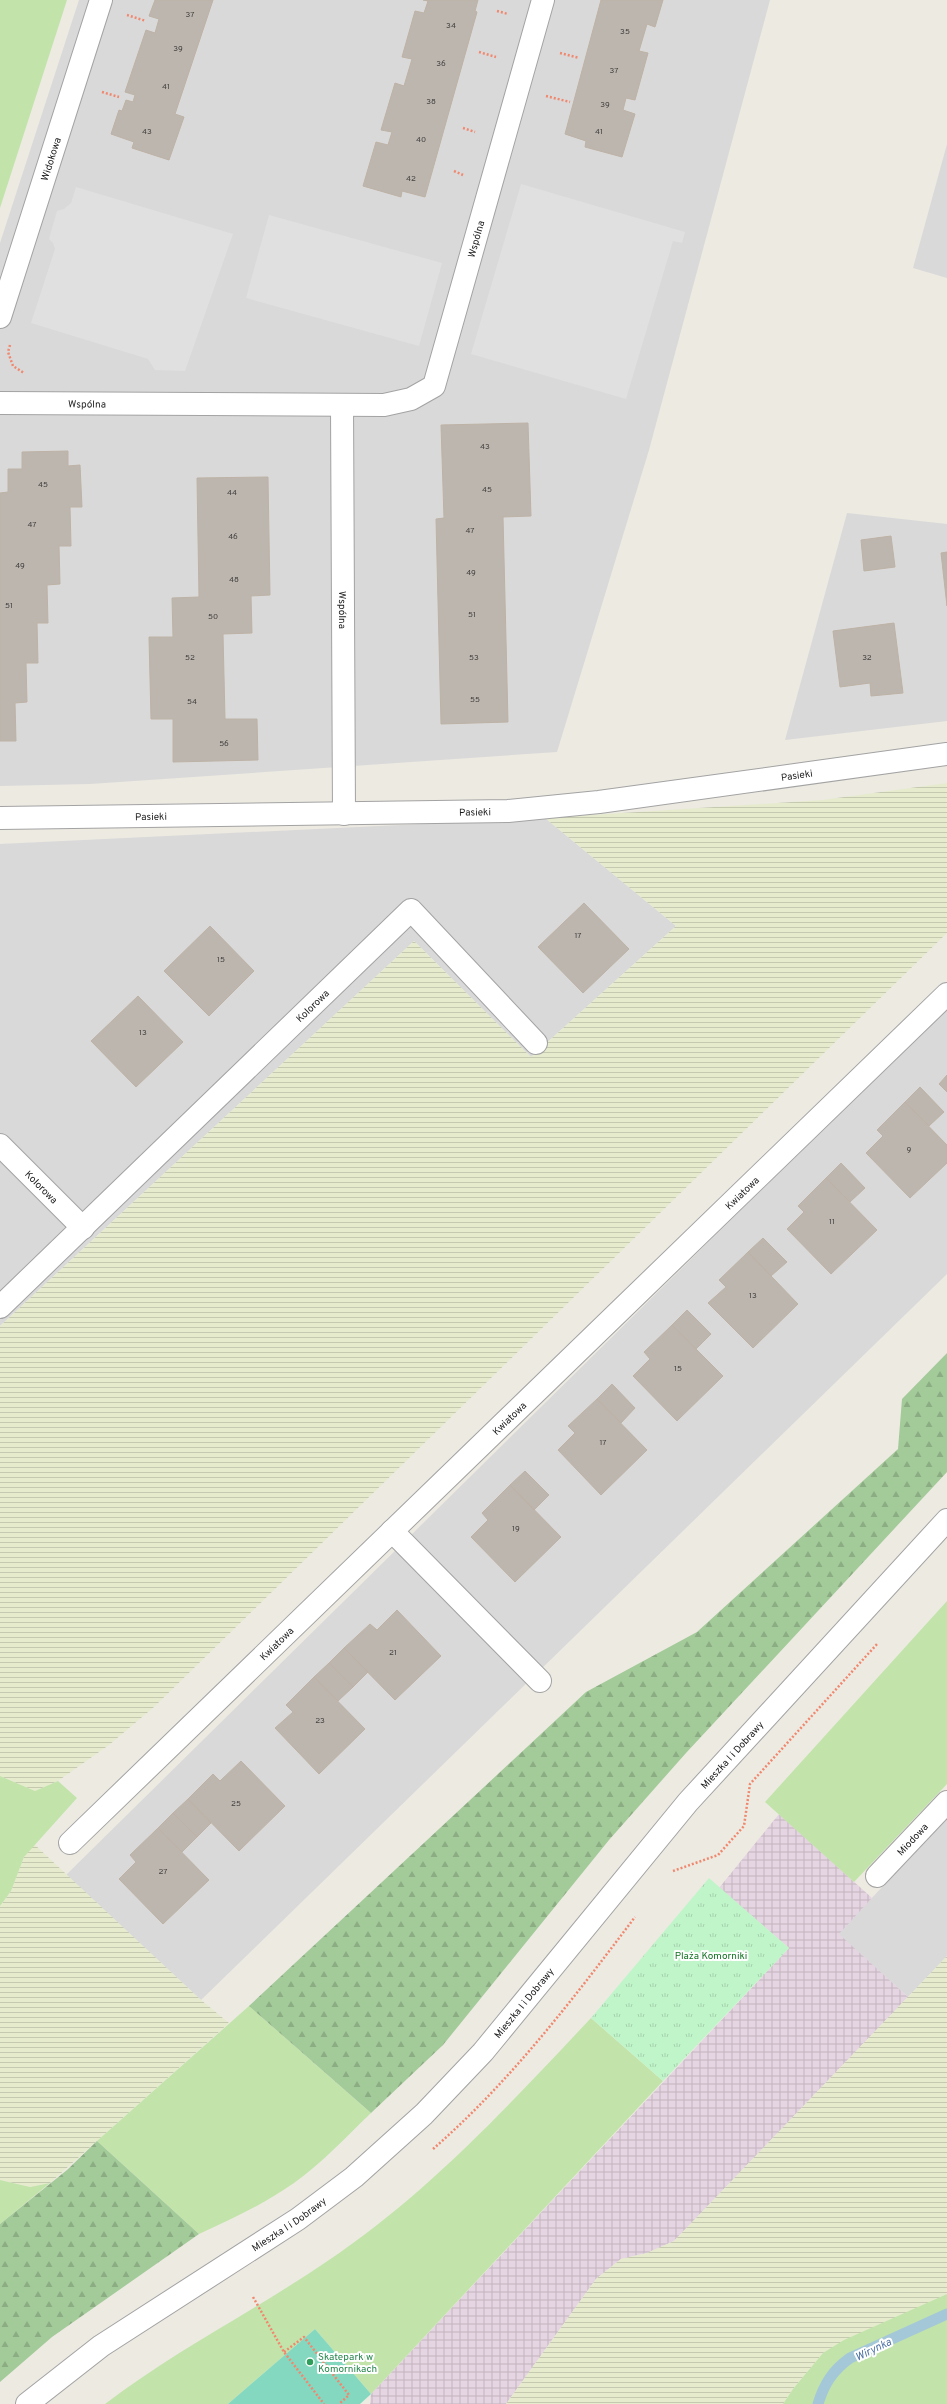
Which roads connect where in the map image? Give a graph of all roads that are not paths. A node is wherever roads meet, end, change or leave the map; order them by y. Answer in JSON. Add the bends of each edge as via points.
{"nodes":[{"id":1,"x":101,"y":0,"type":"edge"},
{"id":2,"x":543,"y":0,"type":"edge"},
{"id":3,"x":0,"y":317,"type":"edge"},
{"id":4,"x":0,"y":403,"type":"edge"},
{"id":5,"x":342,"y":405,"type":"junction"},
{"id":6,"x":947,"y":754,"type":"edge"},
{"id":7,"x":344,"y":814,"type":"junction"},
{"id":8,"x":0,"y":818,"type":"edge"},
{"id":9,"x":947,"y":994,"type":"edge"},
{"id":10,"x":536,"y":1043,"type":"dead end"},
{"id":11,"x":0,"y":1145,"type":"edge"},
{"id":12,"x":83,"y":1228,"type":"junction"},
{"id":13,"x":0,"y":1307,"type":"edge"},
{"id":14,"x":947,"y":1520,"type":"edge"},
{"id":15,"x":392,"y":1531,"type":"junction"},
{"id":16,"x":540,"y":1681,"type":"dead end"},
{"id":17,"x":947,"y":1802,"type":"edge"},
{"id":18,"x":70,"y":1843,"type":"dead end"},
{"id":19,"x":877,"y":1876,"type":"dead end"},
{"id":20,"x":27,"y":2404,"type":"edge"}],
"edges":[{"from":1,"to":3,"type":"street","name":"Widokowa"},
{"from":2,"to":5,"type":"street","name":"Wspólna","via":[[434,386],[411,399],[384,405]]},
{"from":4,"to":5,"type":"street","name":"Wspólna"},
{"from":5,"to":7,"type":"street","name":"Wspólna"},
{"from":6,"to":7,"type":"street","name":"Pasieki","via":[[599,802],[508,811]]},
{"from":7,"to":8,"type":"street","name":"Pasieki"},
{"from":9,"to":15,"type":"street","name":"Kwiatowa"},
{"from":10,"to":12,"type":"street","name":"Kolorowa","via":[[411,910]]},
{"from":11,"to":12,"type":"street","name":"Kolorowa"},
{"from":12,"to":13,"type":"street","name":"Kolorowa"},
{"from":14,"to":20,"type":"street","name":"Mieszka I i Dobrawy","via":[[688,1802],[498,2035],[424,2114],[354,2177],[316,2206],[265,2242],[101,2346]]},
{"from":15,"to":16,"type":"street"},
{"from":15,"to":18,"type":"street","name":"Kwiatowa"},
{"from":17,"to":19,"type":"street","name":"Miodowa"}]}
